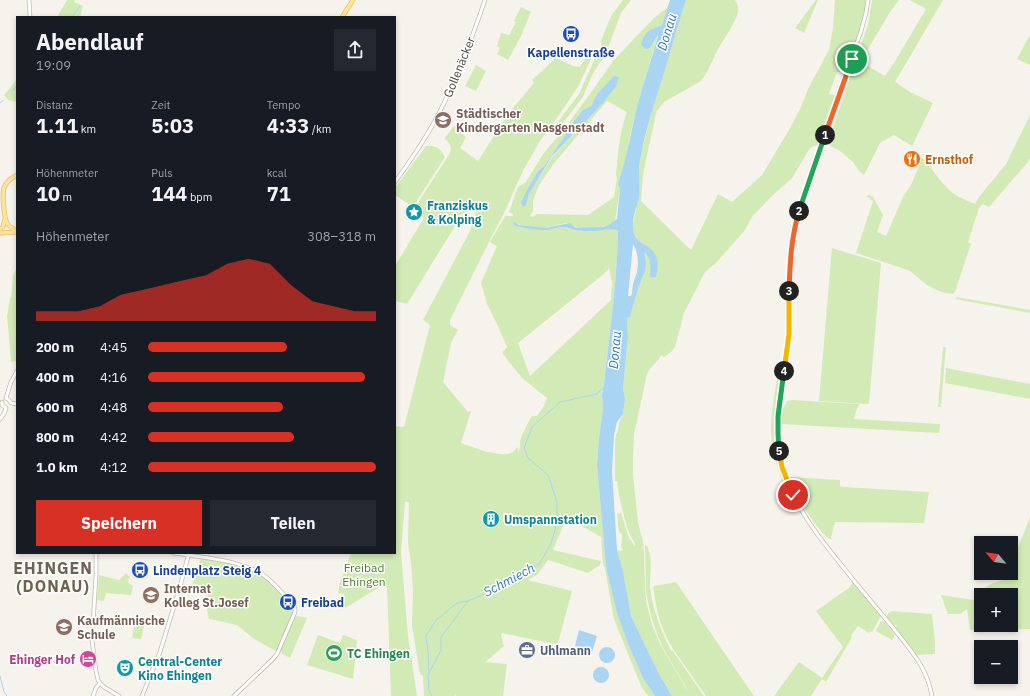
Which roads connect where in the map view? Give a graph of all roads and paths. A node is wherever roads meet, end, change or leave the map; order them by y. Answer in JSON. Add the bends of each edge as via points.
{"nodes":[{"id":1,"x":29,"y":0,"type":"edge"},
{"id":2,"x":353,"y":0,"type":"edge"},
{"id":3,"x":485,"y":0,"type":"edge"},
{"id":4,"x":868,"y":0,"type":"edge"},
{"id":5,"x":30,"y":16,"type":"edge"},
{"id":6,"x":343,"y":16,"type":"edge"},
{"id":7,"x":402,"y":172,"type":"junction"},
{"id":8,"x":16,"y":176,"type":"edge"},
{"id":9,"x":396,"y":177,"type":"edge"},
{"id":10,"x":396,"y":181,"type":"edge"},
{"id":11,"x":6,"y":218,"type":"junction"},
{"id":12,"x":0,"y":229,"type":"edge"},
{"id":13,"x":16,"y":231,"type":"edge"},
{"id":14,"x":16,"y":232,"type":"edge"},
{"id":15,"x":0,"y":233,"type":"edge"},
{"id":16,"x":16,"y":373,"type":"edge"},
{"id":17,"x":6,"y":398,"type":"junction"},
{"id":18,"x":1,"y":402,"type":"edge"},
{"id":19,"x":11,"y":403,"type":"junction"},
{"id":20,"x":16,"y":404,"type":"edge"},
{"id":21,"x":6,"y":408,"type":"junction"},
{"id":22,"x":0,"y":419,"type":"edge"},
{"id":23,"x":96,"y":554,"type":"edge"},
{"id":24,"x":189,"y":554,"type":"edge"},
{"id":25,"x":100,"y":683,"type":"junction"},
{"id":26,"x":93,"y":696,"type":"edge"},
{"id":27,"x":119,"y":696,"type":"edge"},
{"id":28,"x":142,"y":696,"type":"edge"},
{"id":29,"x":234,"y":696,"type":"edge"},
{"id":30,"x":932,"y":696,"type":"edge"}],
"edges":[{"from":1,"to":5,"type":"street"},
{"from":2,"to":6,"type":"main road"},
{"from":3,"to":7,"type":"street","name":"Gollenäcker","via":[[446,98],[431,129]]},
{"from":4,"to":30,"type":"street","via":[[861,31],[793,236],[789,334],[778,416],[779,450],[782,467],[800,510],[916,657],[925,673]]},
{"from":7,"to":9,"type":"street","name":"Gollenäcker"},
{"from":7,"to":10,"type":"street","name":"Gollenäcker"},
{"from":8,"to":11,"type":"main road","via":[[4,188]]},
{"from":11,"to":12,"type":"main road"},
{"from":11,"to":13,"type":"main road","via":[[10,227]]},
{"from":14,"to":15,"type":"main road"},
{"from":16,"to":17,"type":"street"},
{"from":17,"to":18,"type":"street"},
{"from":17,"to":19,"type":"street"},
{"from":18,"to":21,"type":"street"},
{"from":19,"to":20,"type":"street"},
{"from":19,"to":21,"type":"street"},
{"from":21,"to":22,"type":"street"},
{"from":23,"to":25,"type":"street","via":[[92,640]]},
{"from":24,"to":28,"type":"street","via":[[160,652]]},
{"from":24,"to":29,"type":"street","via":[[232,562],[255,570],[266,577],[295,609],[277,654]]},
{"from":25,"to":26,"type":"street"},
{"from":25,"to":27,"type":"street"}]}
